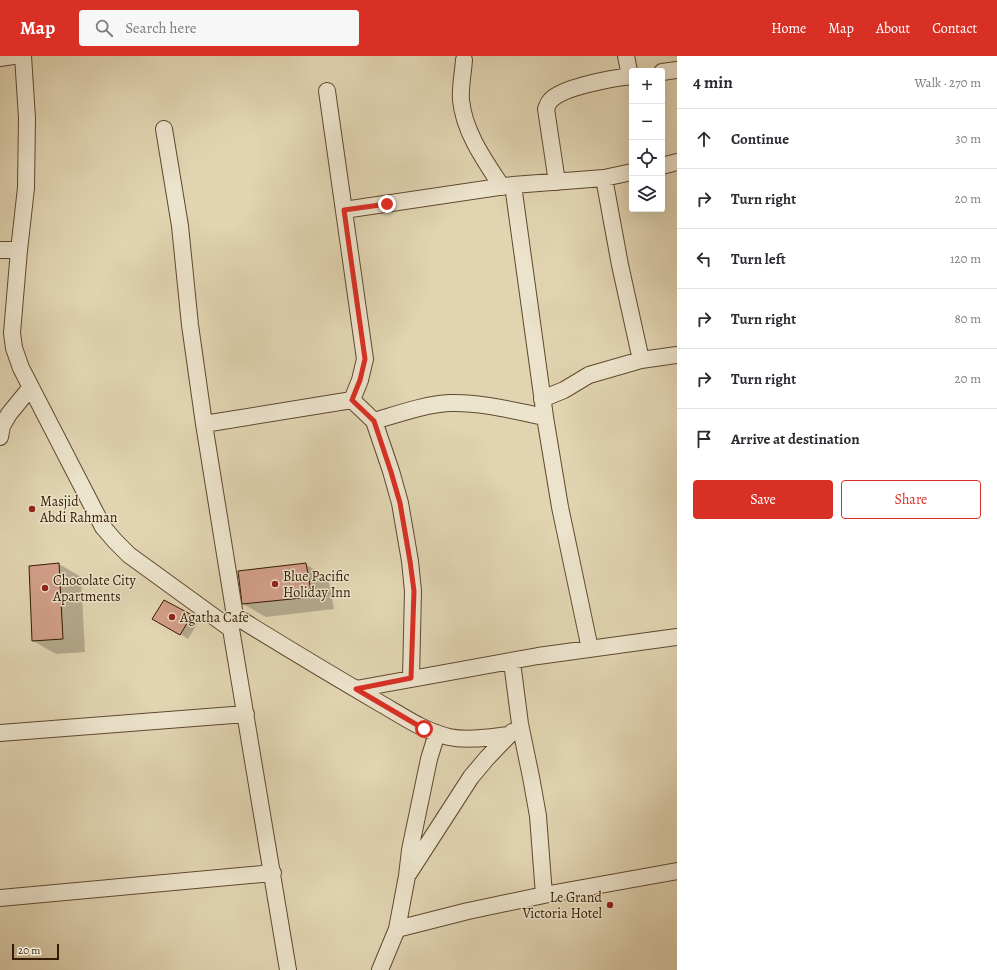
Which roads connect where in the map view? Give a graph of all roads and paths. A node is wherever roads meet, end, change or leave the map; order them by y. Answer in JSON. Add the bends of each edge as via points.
{"nodes":[{"id":1,"x":13,"y":56,"type":"edge"},
{"id":2,"x":23,"y":56,"type":"edge"},
{"id":3,"x":626,"y":56,"type":"edge"},
{"id":4,"x":0,"y":58,"type":"edge"},
{"id":5,"x":464,"y":60,"type":"dead end"},
{"id":6,"x":629,"y":68,"type":"edge"},
{"id":7,"x":677,"y":70,"type":"edge"},
{"id":8,"x":665,"y":72,"type":"edge"},
{"id":9,"x":629,"y":76,"type":"edge"},
{"id":10,"x":327,"y":91,"type":"dead end"},
{"id":11,"x":164,"y":129,"type":"dead end"},
{"id":12,"x":677,"y":162,"type":"edge"},
{"id":13,"x":665,"y":165,"type":"edge"},
{"id":14,"x":629,"y":173,"type":"edge"},
{"id":15,"x":604,"y":178,"type":"junction"},
{"id":16,"x":557,"y":182,"type":"junction"},
{"id":17,"x":507,"y":186,"type":"junction"},
{"id":18,"x":344,"y":210,"type":"junction"},
{"id":19,"x":0,"y":250,"type":"edge"},
{"id":20,"x":19,"y":250,"type":"junction"},
{"id":21,"x":677,"y":355,"type":"edge"},
{"id":22,"x":641,"y":360,"type":"junction"},
{"id":23,"x":31,"y":387,"type":"junction"},
{"id":24,"x":542,"y":399,"type":"junction"},
{"id":25,"x":352,"y":400,"type":"junction"},
{"id":26,"x":545,"y":417,"type":"junction"},
{"id":27,"x":374,"y":421,"type":"junction"},
{"id":28,"x":204,"y":424,"type":"junction"},
{"id":29,"x":0,"y":430,"type":"edge"},
{"id":30,"x":233,"y":622,"type":"junction"},
{"id":31,"x":677,"y":639,"type":"edge"},
{"id":32,"x":590,"y":649,"type":"junction"},
{"id":33,"x":512,"y":662,"type":"junction"},
{"id":34,"x":411,"y":678,"type":"junction"},
{"id":35,"x":356,"y":689,"type":"junction"},
{"id":36,"x":246,"y":714,"type":"junction"},
{"id":37,"x":515,"y":730,"type":"junction"},
{"id":38,"x":0,"y":733,"type":"edge"},
{"id":39,"x":437,"y":733,"type":"junction"},
{"id":40,"x":677,"y":871,"type":"edge"},
{"id":41,"x":273,"y":873,"type":"junction"},
{"id":42,"x":407,"y":876,"type":"junction"},
{"id":43,"x":544,"y":895,"type":"junction"},
{"id":44,"x":0,"y":898,"type":"edge"},
{"id":45,"x":397,"y":929,"type":"junction"},
{"id":46,"x":288,"y":970,"type":"edge"},
{"id":47,"x":380,"y":970,"type":"edge"}],
"edges":[{"from":1,"to":4,"type":"street"},
{"from":2,"to":20,"type":"street","via":[[27,118],[26,188]]},
{"from":3,"to":6,"type":"street"},
{"from":5,"to":17,"type":"street","via":[[461,100],[465,119],[477,147]]},
{"from":7,"to":8,"type":"street"},
{"from":9,"to":16,"type":"street","via":[[594,82],[565,92],[549,101],[546,109]]},
{"from":10,"to":18,"type":"street"},
{"from":11,"to":28,"type":"street","via":[[180,226]]},
{"from":12,"to":13,"type":"street"},
{"from":14,"to":15,"type":"street"},
{"from":15,"to":16,"type":"street"},
{"from":15,"to":22,"type":"street"},
{"from":16,"to":17,"type":"street"},
{"from":17,"to":18,"type":"street"},
{"from":17,"to":24,"type":"street"},
{"from":18,"to":25,"type":"street","via":[[365,359]]},
{"from":19,"to":20,"type":"street"},
{"from":20,"to":23,"type":"street","via":[[12,333],[21,368]]},
{"from":21,"to":22,"type":"street"},
{"from":22,"to":24,"type":"street","via":[[589,375]]},
{"from":23,"to":29,"type":"street","via":[[9,414]]},
{"from":23,"to":30,"type":"street","via":[[103,527],[115,541],[129,555]]},
{"from":24,"to":26,"type":"street"},
{"from":25,"to":27,"type":"street"},
{"from":25,"to":28,"type":"street"},
{"from":26,"to":27,"type":"street","via":[[506,409],[450,403]]},
{"from":26,"to":32,"type":"street","via":[[560,507]]},
{"from":27,"to":34,"type":"street","via":[[400,503],[410,561],[414,591]]},
{"from":28,"to":30,"type":"street"},
{"from":30,"to":35,"type":"street"},
{"from":30,"to":36,"type":"street"},
{"from":31,"to":32,"type":"street"},
{"from":32,"to":33,"type":"street"},
{"from":33,"to":34,"type":"street"},
{"from":33,"to":37,"type":"street"},
{"from":34,"to":35,"type":"street"},
{"from":35,"to":39,"type":"street","via":[[424,729]]},
{"from":36,"to":38,"type":"street"},
{"from":36,"to":41,"type":"street"},
{"from":37,"to":39,"type":"street","via":[[472,738]]},
{"from":37,"to":42,"type":"street","via":[[471,777]]},
{"from":37,"to":43,"type":"street","via":[[532,777],[538,816]]},
{"from":39,"to":42,"type":"street","via":[[410,850]]},
{"from":40,"to":43,"type":"street"},
{"from":41,"to":44,"type":"street"},
{"from":41,"to":46,"type":"street"},
{"from":42,"to":45,"type":"street"},
{"from":43,"to":45,"type":"street"},
{"from":45,"to":47,"type":"street"}]}
